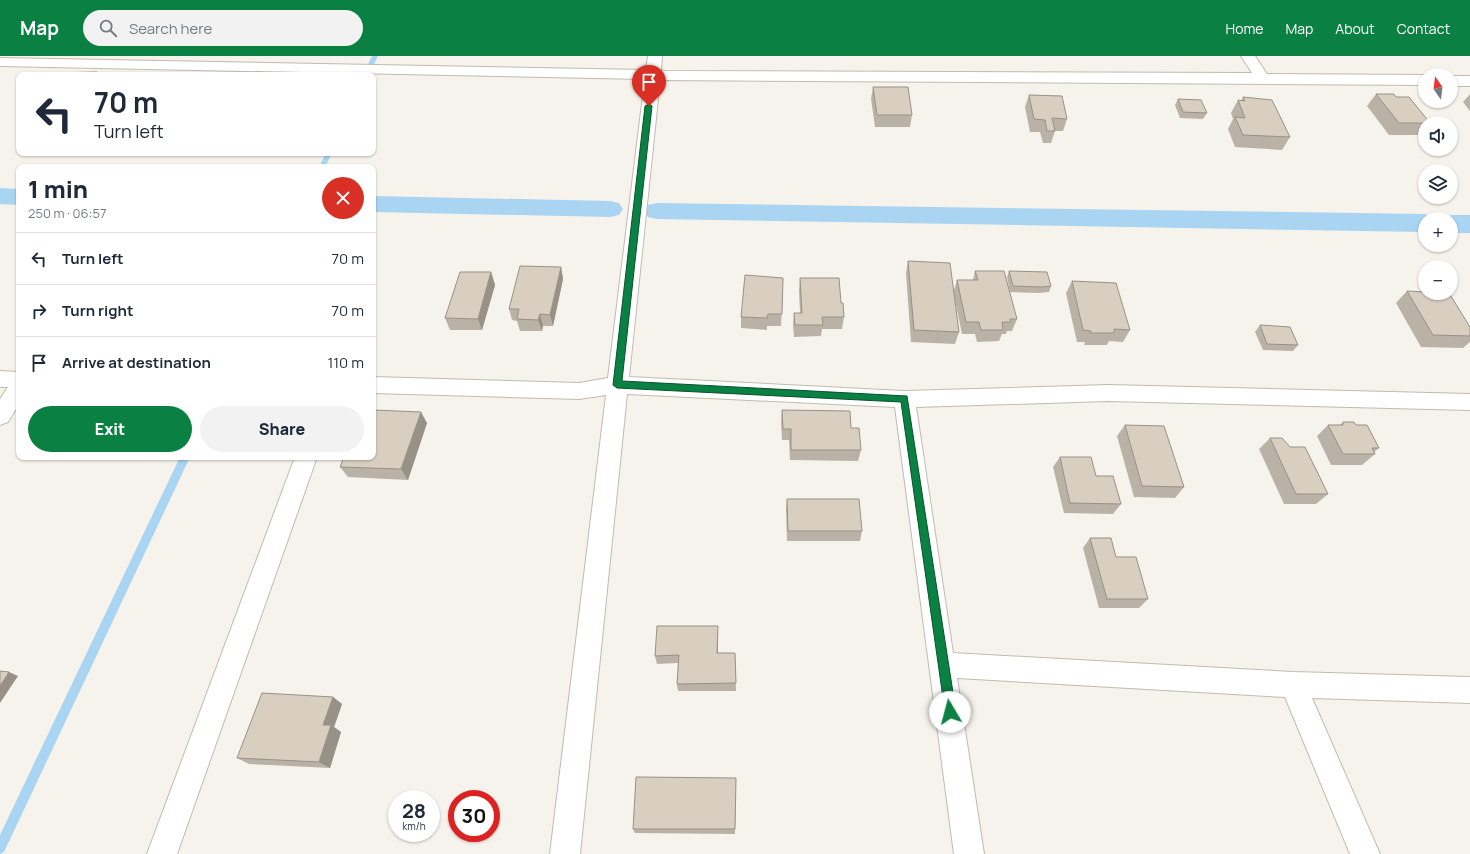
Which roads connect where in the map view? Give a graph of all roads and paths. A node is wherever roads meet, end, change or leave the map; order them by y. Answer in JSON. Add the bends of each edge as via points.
{"nodes":[{"id":1,"x":450,"y":56,"type":"edge"},
{"id":2,"x":1248,"y":56,"type":"edge"},
{"id":3,"x":74,"y":60,"type":"edge"},
{"id":4,"x":0,"y":62,"type":"edge"},
{"id":5,"x":305,"y":62,"type":"edge"},
{"id":6,"x":653,"y":66,"type":"edge"},
{"id":7,"x":444,"y":71,"type":"junction"},
{"id":8,"x":1263,"y":78,"type":"junction"},
{"id":9,"x":1418,"y":80,"type":"edge"},
{"id":10,"x":1458,"y":81,"type":"edge"},
{"id":11,"x":1470,"y":81,"type":"edge"},
{"id":12,"x":0,"y":379,"type":"edge"},
{"id":13,"x":16,"y":380,"type":"edge"},
{"id":14,"x":376,"y":385,"type":"edge"},
{"id":15,"x":617,"y":385,"type":"junction"},
{"id":16,"x":16,"y":392,"type":"edge"},
{"id":17,"x":904,"y":398,"type":"junction"},
{"id":18,"x":1470,"y":402,"type":"edge"},
{"id":19,"x":0,"y":416,"type":"edge"},
{"id":20,"x":305,"y":460,"type":"edge"},
{"id":21,"x":944,"y":665,"type":"junction"},
{"id":22,"x":1292,"y":685,"type":"junction"},
{"id":23,"x":1470,"y":690,"type":"edge"},
{"id":24,"x":162,"y":854,"type":"edge"},
{"id":25,"x":565,"y":854,"type":"edge"},
{"id":26,"x":970,"y":854,"type":"edge"},
{"id":27,"x":1365,"y":854,"type":"edge"}],
"edges":[{"from":1,"to":7,"type":"street"},
{"from":2,"to":8,"type":"street"},
{"from":3,"to":4,"type":"street"},
{"from":3,"to":5,"type":"street"},
{"from":5,"to":7,"type":"street"},
{"from":6,"to":7,"type":"street"},
{"from":6,"to":8,"type":"street"},
{"from":6,"to":15,"type":"street"},
{"from":8,"to":9,"type":"street"},
{"from":10,"to":11,"type":"street"},
{"from":12,"to":13,"type":"street"},
{"from":14,"to":15,"type":"street","via":[[579,391]]},
{"from":15,"to":17,"type":"street"},
{"from":15,"to":25,"type":"street"},
{"from":16,"to":19,"type":"street"},
{"from":17,"to":18,"type":"street","via":[[1108,393]]},
{"from":17,"to":21,"type":"street"},
{"from":20,"to":24,"type":"street"},
{"from":21,"to":22,"type":"street"},
{"from":21,"to":26,"type":"street"},
{"from":22,"to":23,"type":"street"},
{"from":22,"to":27,"type":"street"}]}
